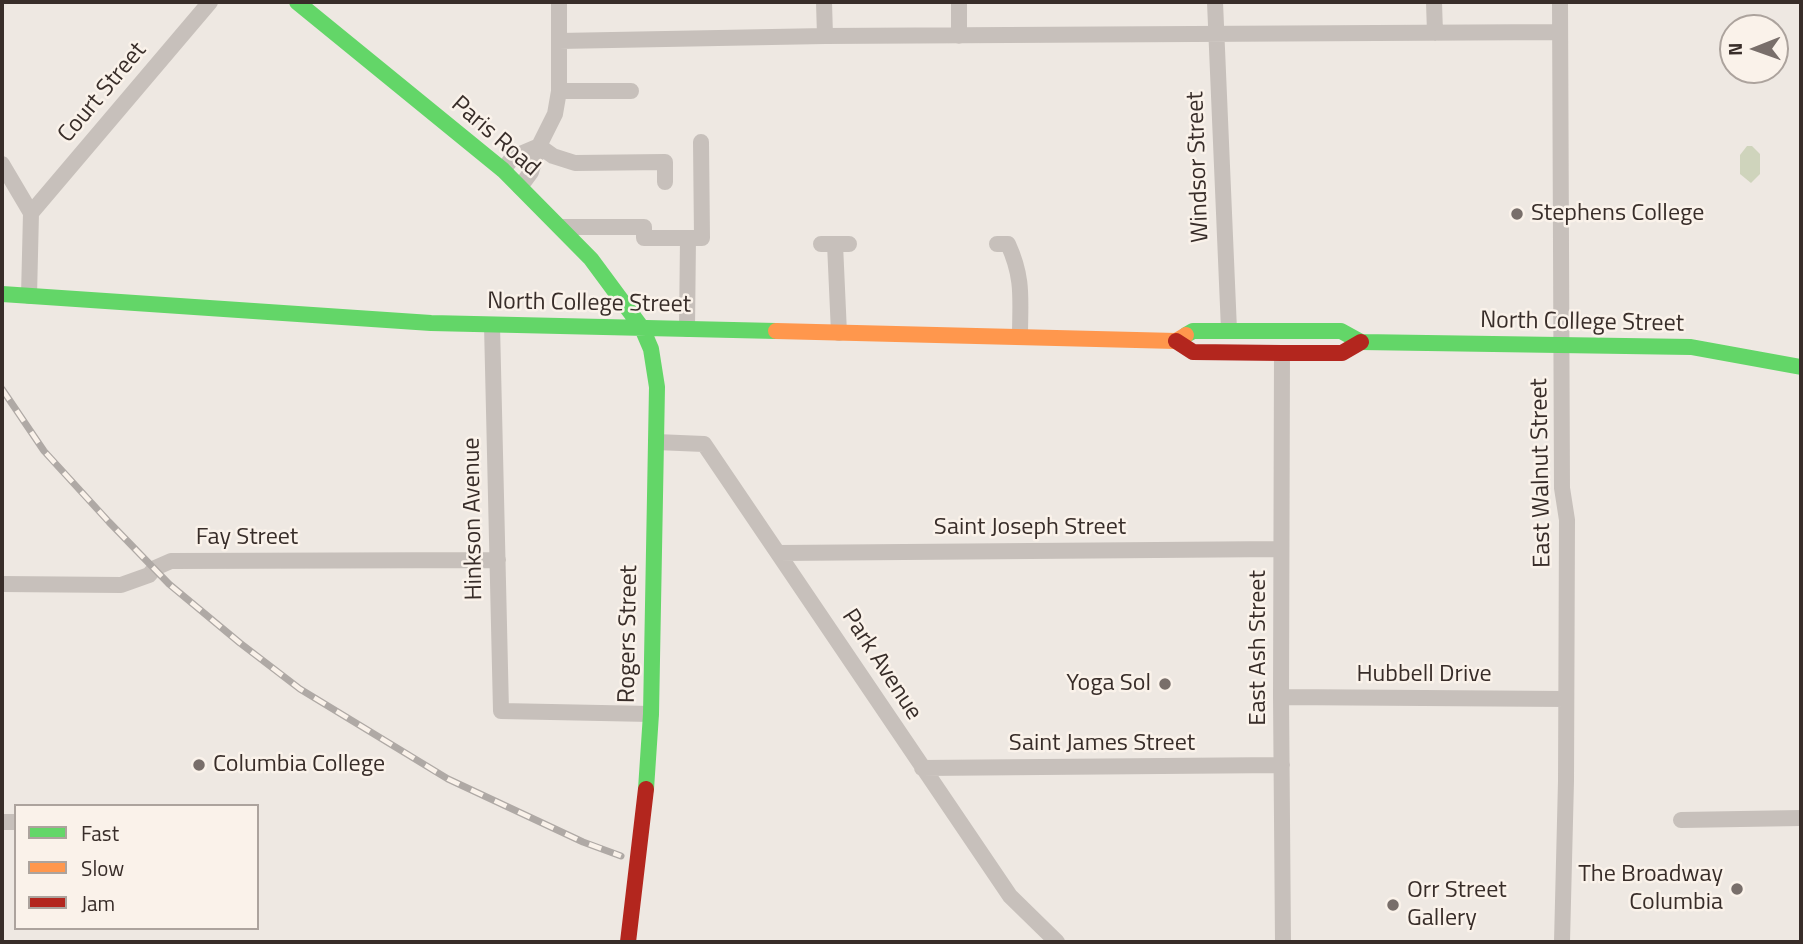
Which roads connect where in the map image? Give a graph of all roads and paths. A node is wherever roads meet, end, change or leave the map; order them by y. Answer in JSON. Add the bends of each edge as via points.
{"nodes":[{"id":1,"x":210,"y":2,"type":"edge"},
{"id":2,"x":297,"y":2,"type":"edge"},
{"id":3,"x":559,"y":2,"type":"edge"},
{"id":4,"x":824,"y":2,"type":"edge"},
{"id":5,"x":959,"y":2,"type":"edge"},
{"id":6,"x":1215,"y":2,"type":"edge"},
{"id":7,"x":1434,"y":2,"type":"edge"},
{"id":8,"x":1560,"y":2,"type":"edge"},
{"id":9,"x":1560,"y":32,"type":"junction"},
{"id":10,"x":1217,"y":33,"type":"junction"},
{"id":11,"x":1435,"y":33,"type":"junction"},
{"id":12,"x":825,"y":36,"type":"junction"},
{"id":13,"x":960,"y":36,"type":"junction"},
{"id":14,"x":559,"y":41,"type":"junction"},
{"id":15,"x":631,"y":90,"type":"dead end"},
{"id":16,"x":559,"y":92,"type":"junction"},
{"id":17,"x":701,"y":142,"type":"dead end"},
{"id":18,"x":539,"y":146,"type":"junction"},
{"id":19,"x":2,"y":164,"type":"edge"},
{"id":20,"x":503,"y":170,"type":"junction"},
{"id":21,"x":665,"y":182,"type":"dead end"},
{"id":22,"x":520,"y":187,"type":"junction"},
{"id":23,"x":31,"y":213,"type":"junction"},
{"id":24,"x":560,"y":227,"type":"junction"},
{"id":25,"x":688,"y":238,"type":"junction"},
{"id":26,"x":835,"y":244,"type":"dead end"},
{"id":27,"x":997,"y":244,"type":"dead end"},
{"id":28,"x":2,"y":295,"type":"edge"},
{"id":29,"x":29,"y":296,"type":"junction"},
{"id":30,"x":492,"y":325,"type":"junction"},
{"id":31,"x":642,"y":328,"type":"junction"},
{"id":32,"x":687,"y":329,"type":"junction"},
{"id":33,"x":1229,"y":330,"type":"junction"},
{"id":34,"x":839,"y":333,"type":"junction"},
{"id":35,"x":1020,"y":337,"type":"junction"},
{"id":36,"x":1176,"y":341,"type":"junction"},
{"id":37,"x":1361,"y":342,"type":"junction"},
{"id":38,"x":1562,"y":345,"type":"junction"},
{"id":39,"x":1282,"y":353,"type":"junction"},
{"id":40,"x":1801,"y":367,"type":"edge"},
{"id":41,"x":656,"y":442,"type":"junction"},
{"id":42,"x":1281,"y":549,"type":"junction"},
{"id":43,"x":779,"y":552,"type":"junction"},
{"id":44,"x":498,"y":561,"type":"junction"},
{"id":45,"x":2,"y":584,"type":"edge"},
{"id":46,"x":1281,"y":697,"type":"junction"},
{"id":47,"x":1566,"y":699,"type":"junction"},
{"id":48,"x":651,"y":713,"type":"junction"},
{"id":49,"x":1282,"y":765,"type":"junction"},
{"id":50,"x":922,"y":768,"type":"junction"},
{"id":51,"x":1801,"y":818,"type":"edge"},
{"id":52,"x":1681,"y":820,"type":"dead end"},
{"id":53,"x":628,"y":942,"type":"edge"},
{"id":54,"x":1057,"y":942,"type":"edge"},
{"id":55,"x":1283,"y":942,"type":"edge"},
{"id":56,"x":1562,"y":942,"type":"edge"}],
"edges":[{"from":1,"to":23,"type":"street","name":"Court Street"},
{"from":2,"to":20,"type":"main road","name":"Paris Road"},
{"from":3,"to":14,"type":"street"},
{"from":4,"to":12,"type":"street"},
{"from":5,"to":13,"type":"street"},
{"from":6,"to":10,"type":"street","name":"Windsor Street"},
{"from":7,"to":11,"type":"street"},
{"from":8,"to":9,"type":"street","name":"East Walnut Street"},
{"from":9,"to":11,"type":"street"},
{"from":9,"to":38,"type":"street","name":"East Walnut Street"},
{"from":10,"to":11,"type":"street"},
{"from":10,"to":13,"type":"street"},
{"from":10,"to":33,"type":"street","name":"Windsor Street"},
{"from":12,"to":13,"type":"street"},
{"from":12,"to":14,"type":"street"},
{"from":14,"to":16,"type":"street"},
{"from":15,"to":16,"type":"street"},
{"from":16,"to":18,"type":"street","via":[[555,114]]},
{"from":17,"to":25,"type":"street","via":[[702,238]]},
{"from":18,"to":20,"type":"street","via":[[513,157]]},
{"from":18,"to":21,"type":"street","via":[[575,163],[665,162]]},
{"from":18,"to":22,"type":"street","via":[[531,172]]},
{"from":19,"to":23,"type":"street"},
{"from":20,"to":22,"type":"main road","name":"Paris Road"},
{"from":22,"to":24,"type":"main road","name":"Paris Road"},
{"from":23,"to":29,"type":"street"},
{"from":24,"to":25,"type":"street","via":[[644,227],[643,238]]},
{"from":24,"to":31,"type":"main road","name":"Paris Road","via":[[592,259]]},
{"from":25,"to":32,"type":"street"},
{"from":26,"to":34,"type":"street"},
{"from":27,"to":35,"type":"street","via":[[1008,244],[1018,265]]},
{"from":28,"to":29,"type":"main road","name":"North College Street"},
{"from":29,"to":30,"type":"main road","name":"North College Street"},
{"from":30,"to":31,"type":"main road","name":"North College Street"},
{"from":30,"to":44,"type":"street","name":"Hinkson Avenue"},
{"from":31,"to":32,"type":"main road","name":"North College Street"},
{"from":31,"to":41,"type":"main road","name":"Rogers Street","via":[[651,349],[657,387]]},
{"from":32,"to":34,"type":"main road","name":"North College Street"},
{"from":33,"to":36,"type":"main road","name":"North College Street","via":[[1194,331]]},
{"from":33,"to":37,"type":"main road","name":"North College Street","via":[[1341,331]]},
{"from":34,"to":35,"type":"main road","name":"North College Street"},
{"from":35,"to":36,"type":"main road","name":"North College Street"},
{"from":36,"to":39,"type":"main road","name":"North College Street","via":[[1193,352]]},
{"from":37,"to":38,"type":"main road","name":"North College Street"},
{"from":37,"to":39,"type":"main road","name":"North College Street","via":[[1342,353]]},
{"from":38,"to":40,"type":"main road","name":"North College Street","via":[[1691,347]]},
{"from":38,"to":47,"type":"street","name":"East Walnut Street"},
{"from":39,"to":42,"type":"street","name":"East Ash Street"},
{"from":41,"to":43,"type":"street","name":"Park Avenue","via":[[704,444]]},
{"from":41,"to":48,"type":"main road","name":"Rogers Street"},
{"from":42,"to":43,"type":"street","name":"Saint Joseph Street"},
{"from":42,"to":46,"type":"street","name":"East Ash Street"},
{"from":43,"to":50,"type":"street","name":"Park Avenue"},
{"from":44,"to":45,"type":"street","name":"Fay Street","via":[[172,561],[121,585]]},
{"from":44,"to":48,"type":"street","name":"Hinkson Avenue","via":[[501,712]]},
{"from":46,"to":47,"type":"street","name":"Hubbell Drive"},
{"from":46,"to":49,"type":"street","name":"East Ash Street"},
{"from":47,"to":56,"type":"street","name":"East Walnut Street"},
{"from":48,"to":53,"type":"main road","name":"Rogers Street"},
{"from":49,"to":50,"type":"street","name":"Saint James Street"},
{"from":49,"to":55,"type":"street","name":"East Ash Street"},
{"from":50,"to":54,"type":"street","name":"Park Avenue","via":[[1010,896]]},
{"from":51,"to":52,"type":"street"}]}
